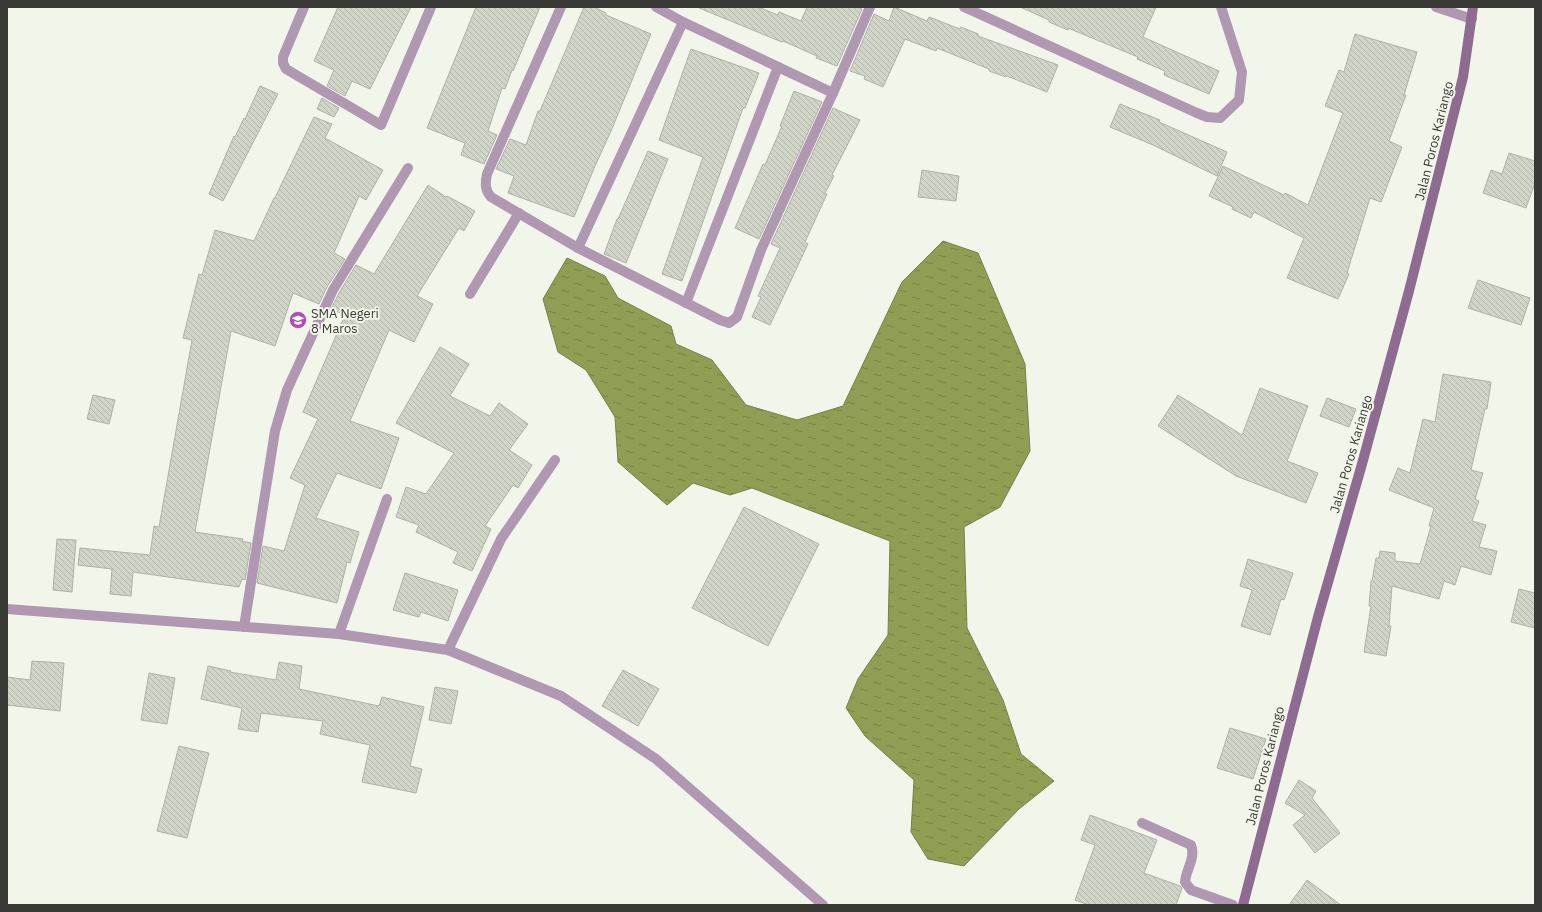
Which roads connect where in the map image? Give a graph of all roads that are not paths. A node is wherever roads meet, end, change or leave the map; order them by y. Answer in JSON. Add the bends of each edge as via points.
{"nodes":[{"id":1,"x":304,"y":7,"type":"edge"},
{"id":2,"x":431,"y":7,"type":"edge"},
{"id":3,"x":560,"y":7,"type":"edge"},
{"id":4,"x":656,"y":7,"type":"edge"},
{"id":5,"x":870,"y":7,"type":"edge"},
{"id":6,"x":964,"y":7,"type":"edge"},
{"id":7,"x":1220,"y":7,"type":"edge"},
{"id":8,"x":1436,"y":7,"type":"edge"},
{"id":9,"x":1473,"y":7,"type":"edge"},
{"id":10,"x":1472,"y":20,"type":"junction"},
{"id":11,"x":682,"y":22,"type":"junction"},
{"id":12,"x":778,"y":66,"type":"junction"},
{"id":13,"x":833,"y":93,"type":"junction"},
{"id":14,"x":408,"y":168,"type":"dead end"},
{"id":15,"x":519,"y":213,"type":"junction"},
{"id":16,"x":578,"y":248,"type":"junction"},
{"id":17,"x":470,"y":294,"type":"dead end"},
{"id":18,"x":686,"y":303,"type":"junction"},
{"id":19,"x":554,"y":460,"type":"dead end"},
{"id":20,"x":387,"y":499,"type":"dead end"},
{"id":21,"x":7,"y":609,"type":"edge"},
{"id":22,"x":244,"y":627,"type":"junction"},
{"id":23,"x":339,"y":634,"type":"junction"},
{"id":24,"x":448,"y":650,"type":"junction"},
{"id":25,"x":1142,"y":823,"type":"dead end"},
{"id":26,"x":824,"y":905,"type":"edge"},
{"id":27,"x":1232,"y":905,"type":"edge"},
{"id":28,"x":1243,"y":905,"type":"edge"}],
"edges":[{"from":1,"to":2,"type":"street","via":[[283,57],[286,70],[381,124]]},
{"from":3,"to":15,"type":"street","via":[[485,182],[486,191],[491,197]]},
{"from":4,"to":11,"type":"street"},
{"from":5,"to":13,"type":"street"},
{"from":6,"to":7,"type":"street","via":[[1197,113],[1220,118],[1239,100],[1242,72]]},
{"from":8,"to":10,"type":"street"},
{"from":9,"to":10,"type":"main road","name":"Jalan Poros Kariango"},
{"from":10,"to":28,"type":"main road","name":"Jalan Poros Kariango","via":[[1463,77],[1409,291],[1316,625]]},
{"from":11,"to":12,"type":"street"},
{"from":11,"to":16,"type":"street"},
{"from":12,"to":13,"type":"street"},
{"from":12,"to":18,"type":"street"},
{"from":13,"to":18,"type":"street","via":[[761,250],[737,317],[729,323],[724,322]]},
{"from":14,"to":22,"type":"street","via":[[334,290],[286,390],[275,431]]},
{"from":15,"to":16,"type":"street"},
{"from":15,"to":17,"type":"street"},
{"from":16,"to":18,"type":"street"},
{"from":19,"to":24,"type":"street","via":[[501,539]]},
{"from":20,"to":23,"type":"street"},
{"from":21,"to":22,"type":"street"},
{"from":22,"to":23,"type":"street"},
{"from":23,"to":24,"type":"street"},
{"from":24,"to":26,"type":"street","via":[[561,696],[656,759]]},
{"from":25,"to":27,"type":"street","via":[[1191,845],[1193,854],[1185,882],[1192,890]]}]}
